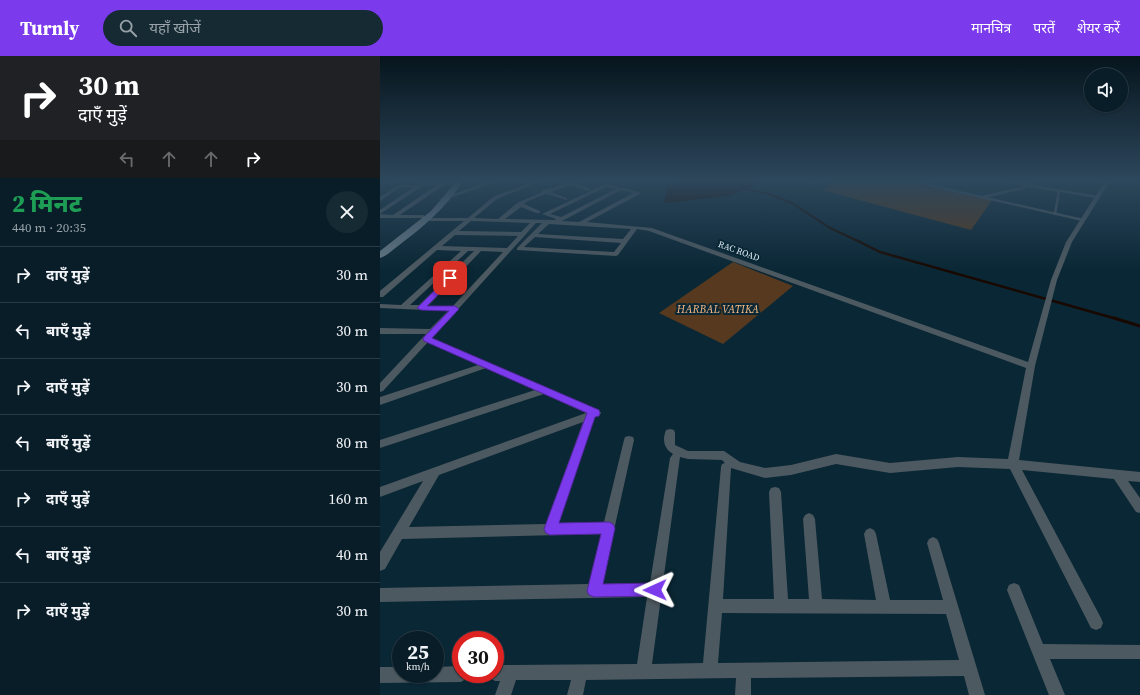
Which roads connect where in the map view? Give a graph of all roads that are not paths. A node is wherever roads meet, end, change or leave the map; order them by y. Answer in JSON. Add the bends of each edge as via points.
{"nodes":[{"id":1,"x":403,"y":211,"type":"edge"},
{"id":2,"x":432,"y":211,"type":"edge"},
{"id":3,"x":435,"y":211,"type":"edge"},
{"id":4,"x":479,"y":211,"type":"edge"},
{"id":5,"x":511,"y":211,"type":"edge"},
{"id":6,"x":535,"y":211,"type":"edge"},
{"id":7,"x":552,"y":211,"type":"edge"},
{"id":8,"x":578,"y":211,"type":"edge"},
{"id":9,"x":605,"y":211,"type":"edge"},
{"id":10,"x":1041,"y":211,"type":"edge"},
{"id":11,"x":1056,"y":211,"type":"edge"},
{"id":12,"x":1089,"y":211,"type":"edge"},
{"id":13,"x":538,"y":212,"type":"dead end"},
{"id":14,"x":1055,"y":214,"type":"junction"},
{"id":15,"x":380,"y":216,"type":"edge"},
{"id":16,"x":395,"y":216,"type":"junction"},
{"id":17,"x":425,"y":218,"type":"junction"},
{"id":18,"x":562,"y":219,"type":"junction"},
{"id":19,"x":468,"y":220,"type":"junction"},
{"id":20,"x":500,"y":220,"type":"junction"},
{"id":21,"x":1083,"y":220,"type":"junction"},
{"id":22,"x":536,"y":221,"type":"junction"},
{"id":23,"x":550,"y":222,"type":"junction"},
{"id":24,"x":580,"y":224,"type":"junction"},
{"id":25,"x":635,"y":227,"type":"junction"},
{"id":26,"x":453,"y":233,"type":"junction"},
{"id":27,"x":523,"y":234,"type":"junction"},
{"id":28,"x":532,"y":236,"type":"junction"},
{"id":29,"x":625,"y":241,"type":"junction"},
{"id":30,"x":380,"y":247,"type":"edge"},
{"id":31,"x":435,"y":248,"type":"junction"},
{"id":32,"x":466,"y":249,"type":"junction"},
{"id":33,"x":480,"y":249,"type":"junction"},
{"id":34,"x":509,"y":250,"type":"junction"},
{"id":35,"x":380,"y":255,"type":"edge"},
{"id":36,"x":380,"y":295,"type":"edge"},
{"id":37,"x":380,"y":306,"type":"edge"},
{"id":38,"x":403,"y":307,"type":"junction"},
{"id":39,"x":421,"y":308,"type":"junction"},
{"id":40,"x":455,"y":309,"type":"junction"},
{"id":41,"x":380,"y":331,"type":"edge"},
{"id":42,"x":430,"y":336,"type":"junction"},
{"id":43,"x":487,"y":365,"type":"junction"},
{"id":44,"x":1031,"y":366,"type":"junction"},
{"id":45,"x":380,"y":389,"type":"edge"},
{"id":46,"x":545,"y":390,"type":"junction"},
{"id":47,"x":380,"y":401,"type":"edge"},
{"id":48,"x":591,"y":414,"type":"junction"},
{"id":49,"x":670,"y":433,"type":"dead end"},
{"id":50,"x":629,"y":440,"type":"dead end"},
{"id":51,"x":380,"y":444,"type":"edge"},
{"id":52,"x":675,"y":458,"type":"dead end"},
{"id":53,"x":1013,"y":464,"type":"junction"},
{"id":54,"x":726,"y":467,"type":"dead end"},
{"id":55,"x":435,"y":472,"type":"junction"},
{"id":56,"x":1117,"y":474,"type":"junction"},
{"id":57,"x":1140,"y":477,"type":"edge"},
{"id":58,"x":380,"y":492,"type":"edge"},
{"id":59,"x":775,"y":492,"type":"dead end"},
{"id":60,"x":1140,"y":508,"type":"edge"},
{"id":61,"x":809,"y":519,"type":"dead end"},
{"id":62,"x":609,"y":528,"type":"junction"},
{"id":63,"x":550,"y":529,"type":"junction"},
{"id":64,"x":398,"y":533,"type":"junction"},
{"id":65,"x":870,"y":534,"type":"dead end"},
{"id":66,"x":934,"y":543,"type":"dead end"},
{"id":67,"x":380,"y":564,"type":"edge"},
{"id":68,"x":655,"y":590,"type":"junction"},
{"id":69,"x":1014,"y":590,"type":"dead end"},
{"id":70,"x":594,"y":591,"type":"junction"},
{"id":71,"x":380,"y":595,"type":"edge"},
{"id":72,"x":715,"y":606,"type":"junction"},
{"id":73,"x":781,"y":606,"type":"junction"},
{"id":74,"x":816,"y":606,"type":"junction"},
{"id":75,"x":884,"y":606,"type":"junction"},
{"id":76,"x":952,"y":607,"type":"junction"},
{"id":77,"x":1096,"y":623,"type":"dead end"},
{"id":78,"x":1039,"y":651,"type":"junction"},
{"id":79,"x":1140,"y":652,"type":"edge"},
{"id":80,"x":969,"y":668,"type":"junction"},
{"id":81,"x":744,"y":670,"type":"junction"},
{"id":82,"x":710,"y":671,"type":"junction"},
{"id":83,"x":580,"y":672,"type":"junction"},
{"id":84,"x":643,"y":672,"type":"junction"},
{"id":85,"x":504,"y":673,"type":"edge"},
{"id":86,"x":452,"y":674,"type":"edge"},
{"id":87,"x":380,"y":675,"type":"edge"},
{"id":88,"x":503,"y":683,"type":"edge"},
{"id":89,"x":503,"y":695,"type":"edge"},
{"id":90,"x":575,"y":695,"type":"edge"},
{"id":91,"x":743,"y":695,"type":"edge"},
{"id":92,"x":977,"y":695,"type":"edge"},
{"id":93,"x":1057,"y":695,"type":"edge"}],
"edges":[{"from":1,"to":16,"type":"street"},
{"from":2,"to":17,"type":"street"},
{"from":3,"to":17,"type":"street"},
{"from":4,"to":19,"type":"street"},
{"from":5,"to":20,"type":"street"},
{"from":6,"to":13,"type":"street"},
{"from":7,"to":18,"type":"street","via":[[545,214]]},
{"from":8,"to":18,"type":"street"},
{"from":9,"to":24,"type":"street"},
{"from":10,"to":14,"type":"lane"},
{"from":11,"to":14,"type":"lane"},
{"from":12,"to":21,"type":"street"},
{"from":14,"to":21,"type":"lane"},
{"from":15,"to":16,"type":"street","name":"RAC ROAD"},
{"from":16,"to":17,"type":"street","name":"RAC ROAD"},
{"from":17,"to":19,"type":"street","name":"RAC ROAD"},
{"from":17,"to":30,"type":"street"},
{"from":17,"to":35,"type":"street"},
{"from":18,"to":23,"type":"street"},
{"from":19,"to":20,"type":"street","name":"RAC ROAD"},
{"from":19,"to":26,"type":"street"},
{"from":20,"to":22,"type":"street","name":"RAC ROAD"},
{"from":21,"to":44,"type":"street","via":[[1069,242],[1053,284]]},
{"from":22,"to":23,"type":"street","name":"RAC ROAD"},
{"from":22,"to":27,"type":"street"},
{"from":23,"to":24,"type":"street","name":"RAC ROAD"},
{"from":23,"to":28,"type":"street"},
{"from":24,"to":25,"type":"street","name":"RAC ROAD"},
{"from":25,"to":29,"type":"street"},
{"from":25,"to":44,"type":"street","name":"RAC ROAD","via":[[671,236]]},
{"from":26,"to":27,"type":"street"},
{"from":26,"to":31,"type":"street"},
{"from":27,"to":34,"type":"street"},
{"from":28,"to":29,"type":"street"},
{"from":28,"to":29,"type":"street","via":[[519,249],[616,254]]},
{"from":31,"to":32,"type":"street"},
{"from":31,"to":36,"type":"street"},
{"from":32,"to":33,"type":"street"},
{"from":32,"to":38,"type":"street"},
{"from":33,"to":34,"type":"street"},
{"from":33,"to":39,"type":"street"},
{"from":34,"to":40,"type":"street"},
{"from":37,"to":38,"type":"street"},
{"from":38,"to":39,"type":"street"},
{"from":39,"to":40,"type":"street"},
{"from":40,"to":42,"type":"street"},
{"from":41,"to":42,"type":"street"},
{"from":42,"to":43,"type":"street"},
{"from":42,"to":45,"type":"street"},
{"from":43,"to":46,"type":"street"},
{"from":43,"to":47,"type":"street"},
{"from":44,"to":53,"type":"street"},
{"from":46,"to":48,"type":"street","via":[[596,413]]},
{"from":46,"to":51,"type":"street"},
{"from":48,"to":55,"type":"street"},
{"from":48,"to":63,"type":"street"},
{"from":49,"to":53,"type":"street","via":[[670,447],[676,451],[688,455],[724,456],[737,466],[765,473],[791,470],[836,459],[890,468],[958,462]]},
{"from":50,"to":62,"type":"street"},
{"from":52,"to":68,"type":"street"},
{"from":53,"to":56,"type":"street"},
{"from":53,"to":77,"type":"street"},
{"from":54,"to":72,"type":"street"},
{"from":55,"to":58,"type":"street"},
{"from":55,"to":64,"type":"street"},
{"from":56,"to":57,"type":"street"},
{"from":56,"to":60,"type":"street"},
{"from":59,"to":73,"type":"street"},
{"from":61,"to":74,"type":"street"},
{"from":62,"to":63,"type":"street"},
{"from":62,"to":70,"type":"street"},
{"from":63,"to":64,"type":"street"},
{"from":64,"to":67,"type":"street"},
{"from":65,"to":75,"type":"street"},
{"from":66,"to":76,"type":"street"},
{"from":68,"to":70,"type":"street"},
{"from":68,"to":84,"type":"street"},
{"from":69,"to":78,"type":"street"},
{"from":70,"to":71,"type":"street"},
{"from":72,"to":73,"type":"street"},
{"from":72,"to":82,"type":"street"},
{"from":73,"to":74,"type":"street"},
{"from":74,"to":75,"type":"street"},
{"from":75,"to":76,"type":"street"},
{"from":76,"to":80,"type":"street"},
{"from":78,"to":79,"type":"street"},
{"from":78,"to":93,"type":"street"},
{"from":80,"to":81,"type":"street"},
{"from":80,"to":92,"type":"street"},
{"from":81,"to":82,"type":"street"},
{"from":81,"to":91,"type":"street"},
{"from":82,"to":84,"type":"street"},
{"from":83,"to":84,"type":"street"},
{"from":83,"to":85,"type":"street"},
{"from":83,"to":90,"type":"street"},
{"from":86,"to":87,"type":"street"},
{"from":88,"to":89,"type":"street"}]}
